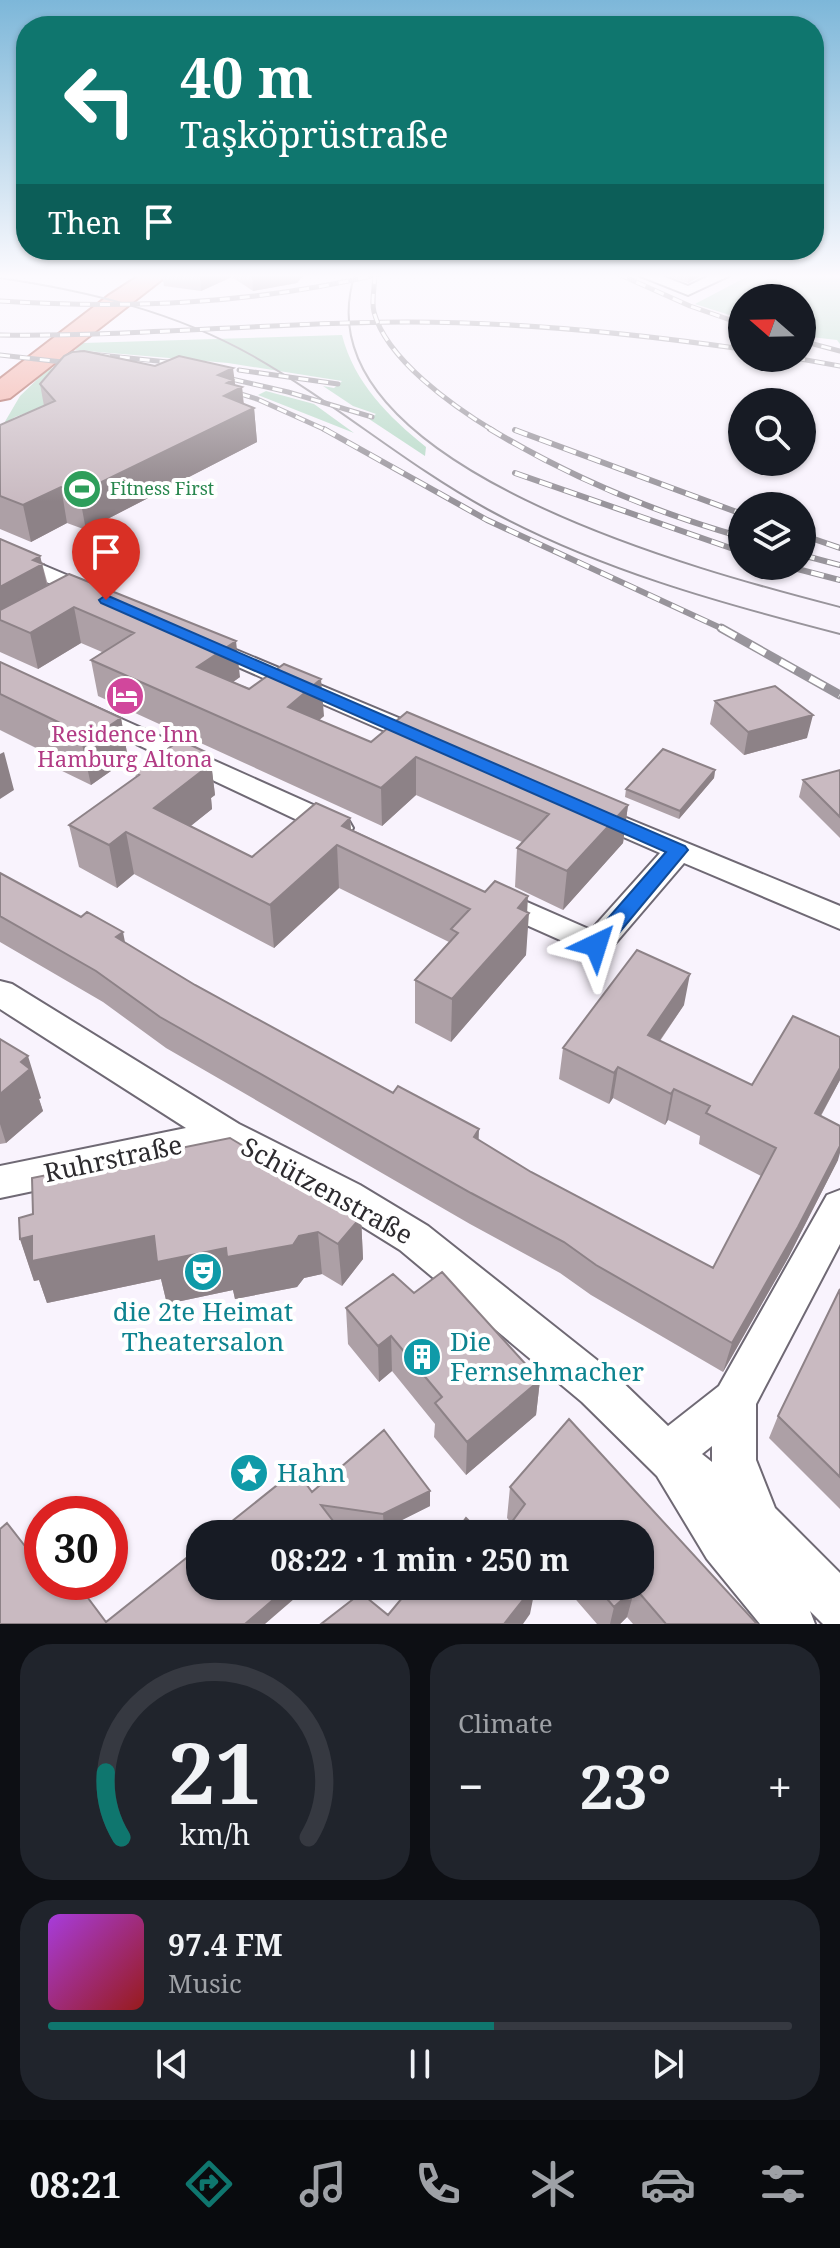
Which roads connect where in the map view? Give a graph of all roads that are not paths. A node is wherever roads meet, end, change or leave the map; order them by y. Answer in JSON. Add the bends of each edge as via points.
{"nodes":[{"id":1,"x":54,"y":350,"type":"edge"},
{"id":2,"x":0,"y":392,"type":"edge"},
{"id":3,"x":0,"y":553,"type":"edge"},
{"id":4,"x":85,"y":591,"type":"junction"},
{"id":5,"x":110,"y":602,"type":"edge"},
{"id":6,"x":59,"y":606,"type":"edge"},
{"id":7,"x":190,"y":637,"type":"edge"},
{"id":8,"x":69,"y":703,"type":"edge"},
{"id":9,"x":454,"y":752,"type":"edge"},
{"id":10,"x":567,"y":801,"type":"edge"},
{"id":11,"x":362,"y":839,"type":"edge"},
{"id":12,"x":679,"y":850,"type":"junction"},
{"id":13,"x":476,"y":890,"type":"edge"},
{"id":14,"x":840,"y":918,"type":"edge"},
{"id":15,"x":0,"y":993,"type":"edge"},
{"id":16,"x":226,"y":1135,"type":"junction"},
{"id":17,"x":0,"y":1182,"type":"edge"},
{"id":18,"x":840,"y":1207,"type":"edge"},
{"id":19,"x":734,"y":1401,"type":"junction"},
{"id":20,"x":666,"y":1455,"type":"junction"},
{"id":21,"x":757,"y":1523,"type":"junction"},
{"id":22,"x":840,"y":1607,"type":"edge"},
{"id":23,"x":791,"y":1624,"type":"edge"}],
"edges":[{"from":1,"to":2,"type":"main road"},
{"from":3,"to":4,"type":"street"},
{"from":4,"to":5,"type":"street"},
{"from":4,"to":6,"type":"street"},
{"from":7,"to":9,"type":"street"},
{"from":8,"to":11,"type":"street"},
{"from":10,"to":12,"type":"street"},
{"from":12,"to":13,"type":"street","via":[[596,945]]},
{"from":12,"to":14,"type":"street"},
{"from":15,"to":16,"type":"street","name":"Schützenstraße"},
{"from":16,"to":17,"type":"street","name":"Ruhrstraße"},
{"from":16,"to":20,"type":"street","name":"Schützenstraße","via":[[414,1238],[597,1387]]},
{"from":18,"to":19,"type":"street"},
{"from":19,"to":20,"type":"street"},
{"from":19,"to":21,"type":"street","via":[[734,1460]]},
{"from":20,"to":21,"type":"street","name":"Schützenstraße"},
{"from":20,"to":23,"type":"street","name":"Schützenstraße","via":[[724,1542]]},
{"from":21,"to":22,"type":"street","name":"Schützenstraße"}]}
